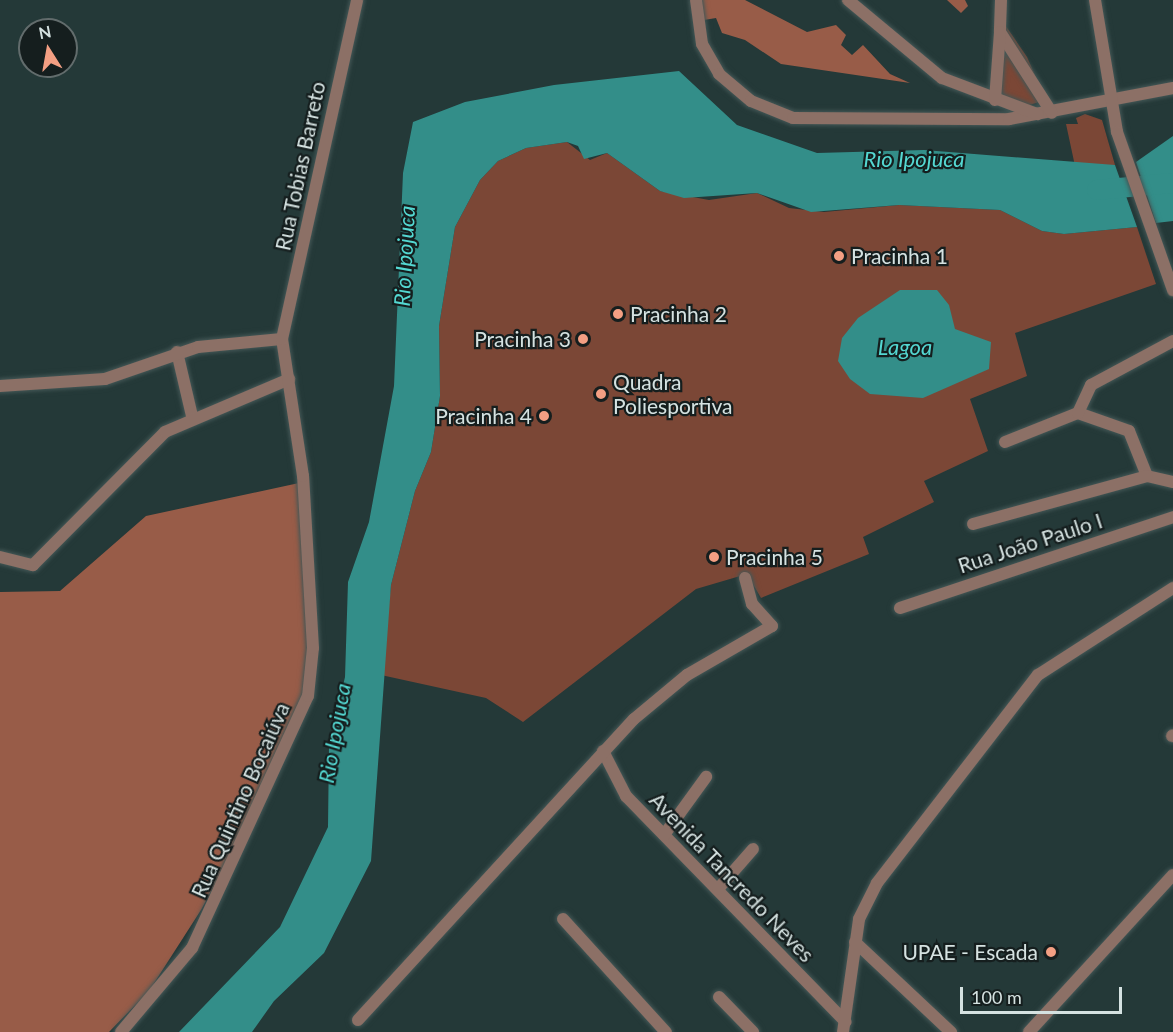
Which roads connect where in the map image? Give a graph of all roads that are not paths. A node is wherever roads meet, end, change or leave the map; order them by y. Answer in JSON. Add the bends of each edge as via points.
{"nodes":[{"id":1,"x":357,"y":0,"type":"edge"},
{"id":2,"x":696,"y":0,"type":"edge"},
{"id":3,"x":848,"y":0,"type":"edge"},
{"id":4,"x":1001,"y":0,"type":"edge"},
{"id":5,"x":1095,"y":0,"type":"edge"},
{"id":6,"x":1000,"y":33,"type":"junction"},
{"id":7,"x":1173,"y":88,"type":"edge"},
{"id":8,"x":1108,"y":97,"type":"junction"},
{"id":9,"x":994,"y":100,"type":"junction"},
{"id":10,"x":1046,"y":114,"type":"junction"},
{"id":11,"x":1173,"y":290,"type":"edge"},
{"id":12,"x":282,"y":339,"type":"junction"},
{"id":13,"x":1173,"y":341,"type":"edge"},
{"id":14,"x":177,"y":352,"type":"junction"},
{"id":15,"x":289,"y":379,"type":"junction"},
{"id":16,"x":0,"y":386,"type":"edge"},
{"id":17,"x":1078,"y":413,"type":"junction"},
{"id":18,"x":192,"y":416,"type":"junction"},
{"id":19,"x":1005,"y":442,"type":"dead end"},
{"id":20,"x":1147,"y":476,"type":"junction"},
{"id":21,"x":1173,"y":482,"type":"edge"},
{"id":22,"x":1173,"y":518,"type":"edge"},
{"id":23,"x":973,"y":524,"type":"dead end"},
{"id":24,"x":0,"y":557,"type":"edge"},
{"id":25,"x":746,"y":578,"type":"dead end"},
{"id":26,"x":1173,"y":588,"type":"edge"},
{"id":27,"x":900,"y":608,"type":"dead end"},
{"id":28,"x":603,"y":751,"type":"junction"},
{"id":29,"x":706,"y":777,"type":"dead end"},
{"id":30,"x":664,"y":835,"type":"junction"},
{"id":31,"x":753,"y":849,"type":"dead end"},
{"id":32,"x":1173,"y":874,"type":"edge"},
{"id":33,"x":718,"y":890,"type":"junction"},
{"id":34,"x":564,"y":919,"type":"dead end"},
{"id":35,"x":855,"y":942,"type":"junction"},
{"id":36,"x":719,"y":997,"type":"dead end"},
{"id":37,"x":357,"y":1020,"type":"dead end"},
{"id":38,"x":844,"y":1027,"type":"edge"},
{"id":39,"x":121,"y":1032,"type":"edge"},
{"id":40,"x":666,"y":1032,"type":"edge"},
{"id":41,"x":753,"y":1032,"type":"edge"},
{"id":42,"x":951,"y":1032,"type":"edge"},
{"id":43,"x":1029,"y":1032,"type":"edge"}],
"edges":[{"from":1,"to":12,"type":"street","name":"Rua Tobias Barreto"},
{"from":2,"to":10,"type":"street","via":[[702,44],[719,74],[752,101],[793,118],[991,120]]},
{"from":3,"to":9,"type":"street","via":[[925,68]]},
{"from":4,"to":6,"type":"street"},
{"from":5,"to":8,"type":"street"},
{"from":6,"to":9,"type":"street"},
{"from":6,"to":10,"type":"street"},
{"from":7,"to":8,"type":"street"},
{"from":8,"to":10,"type":"street"},
{"from":8,"to":11,"type":"street","via":[[1152,238]]},
{"from":9,"to":10,"type":"street"},
{"from":12,"to":14,"type":"street"},
{"from":12,"to":15,"type":"street","name":"Rua Quintino Bocaiúva"},
{"from":13,"to":17,"type":"street","via":[[1091,385]]},
{"from":14,"to":16,"type":"street","via":[[105,379]]},
{"from":14,"to":18,"type":"street"},
{"from":15,"to":18,"type":"street"},
{"from":15,"to":39,"type":"street","name":"Rua Quintino Bocaiúva","via":[[303,476],[312,615],[308,696],[196,940]]},
{"from":17,"to":19,"type":"street"},
{"from":17,"to":20,"type":"street","via":[[1129,431]]},
{"from":18,"to":24,"type":"street","via":[[156,440],[33,565]]},
{"from":20,"to":21,"type":"street"},
{"from":20,"to":23,"type":"street"},
{"from":22,"to":27,"type":"street","name":"Rua João Paulo I"},
{"from":25,"to":28,"type":"street","via":[[752,604],[772,626],[667,690]]},
{"from":26,"to":35,"type":"street","via":[[1049,665],[1020,693],[877,883],[859,919]]},
{"from":28,"to":30,"type":"street","name":"Avenida Tancredo Neves","via":[[626,796]]},
{"from":28,"to":37,"type":"street"},
{"from":29,"to":30,"type":"street"},
{"from":30,"to":33,"type":"street","name":"Avenida Tancredo Neves"},
{"from":31,"to":33,"type":"street"},
{"from":32,"to":43,"type":"street"},
{"from":33,"to":38,"type":"street","name":"Avenida Tancredo Neves"},
{"from":34,"to":40,"type":"street"},
{"from":35,"to":38,"type":"street"},
{"from":35,"to":42,"type":"street"},
{"from":36,"to":41,"type":"street"}]}
